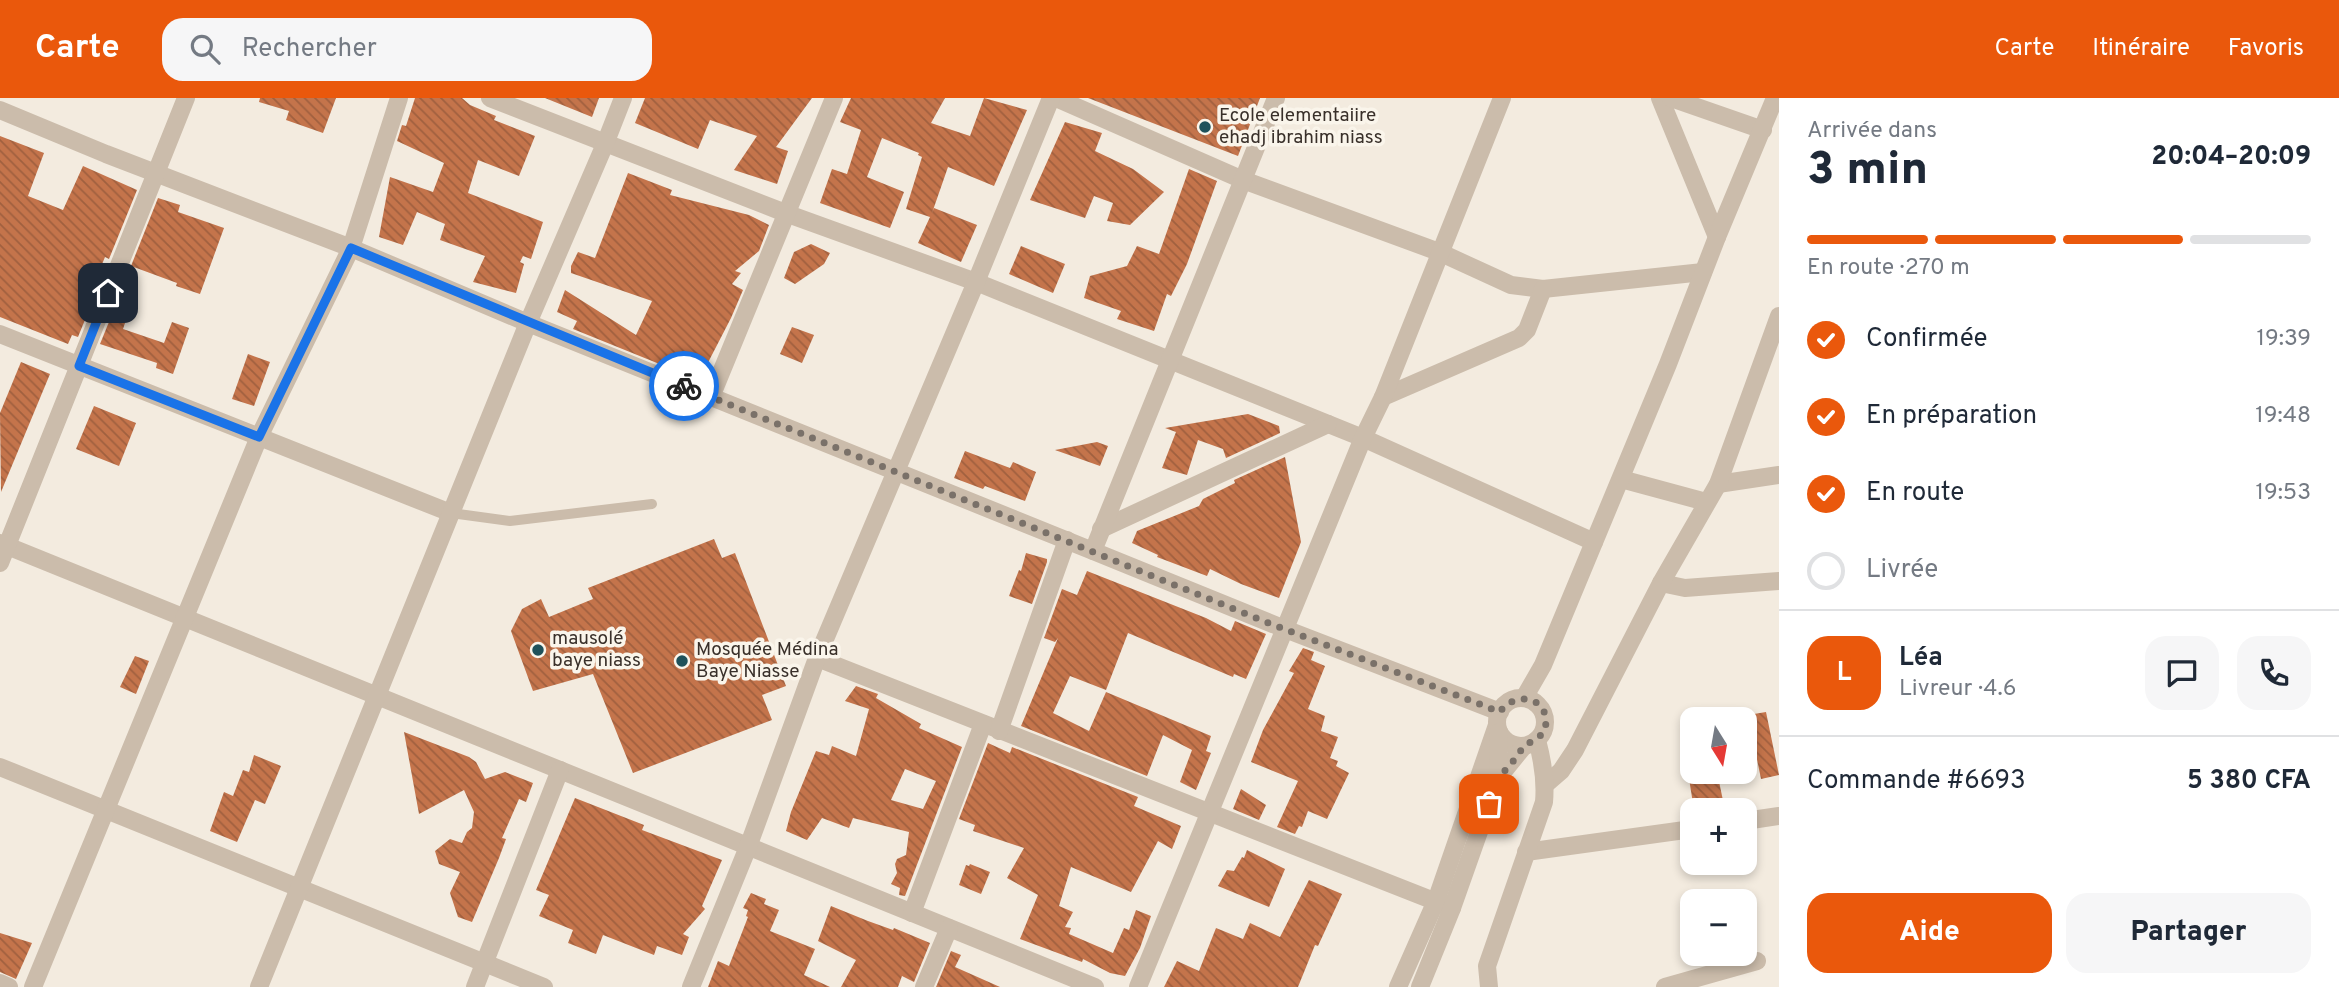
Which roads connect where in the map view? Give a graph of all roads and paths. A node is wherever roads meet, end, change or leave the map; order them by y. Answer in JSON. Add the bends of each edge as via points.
{"nodes":[{"id":1,"x":186,"y":98,"type":"edge"},
{"id":2,"x":399,"y":98,"type":"edge"},
{"id":3,"x":490,"y":98,"type":"edge"},
{"id":4,"x":622,"y":98,"type":"edge"},
{"id":5,"x":834,"y":98,"type":"edge"},
{"id":6,"x":1051,"y":98,"type":"edge"},
{"id":7,"x":1056,"y":98,"type":"edge"},
{"id":8,"x":1276,"y":98,"type":"edge"},
{"id":9,"x":1502,"y":98,"type":"edge"},
{"id":10,"x":1660,"y":98,"type":"edge"},
{"id":11,"x":1671,"y":98,"type":"edge"},
{"id":12,"x":1775,"y":98,"type":"edge"},
{"id":13,"x":0,"y":110,"type":"edge"},
{"id":14,"x":1763,"y":130,"type":"junction"},
{"id":15,"x":605,"y":144,"type":"junction"},
{"id":16,"x":156,"y":173,"type":"junction"},
{"id":17,"x":1242,"y":180,"type":"junction"},
{"id":18,"x":788,"y":214,"type":"junction"},
{"id":19,"x":1717,"y":237,"type":"junction"},
{"id":20,"x":351,"y":248,"type":"junction"},
{"id":21,"x":1439,"y":252,"type":"junction"},
{"id":22,"x":1703,"y":272,"type":"junction"},
{"id":23,"x":976,"y":282,"type":"junction"},
{"id":24,"x":1543,"y":289,"type":"junction"},
{"id":25,"x":1779,"y":316,"type":"edge"},
{"id":26,"x":528,"y":323,"type":"junction"},
{"id":27,"x":0,"y":334,"type":"edge"},
{"id":28,"x":1171,"y":361,"type":"junction"},
{"id":29,"x":79,"y":366,"type":"junction"},
{"id":30,"x":712,"y":397,"type":"junction"},
{"id":31,"x":1383,"y":397,"type":"junction"},
{"id":32,"x":1328,"y":424,"type":"junction"},
{"id":33,"x":259,"y":437,"type":"junction"},
{"id":34,"x":1363,"y":438,"type":"junction"},
{"id":35,"x":894,"y":472,"type":"junction"},
{"id":36,"x":1779,"y":475,"type":"edge"},
{"id":37,"x":1621,"y":479,"type":"junction"},
{"id":38,"x":1718,"y":484,"type":"junction"},
{"id":39,"x":1706,"y":502,"type":"junction"},
{"id":40,"x":652,"y":504,"type":"dead end"},
{"id":41,"x":451,"y":513,"type":"junction"},
{"id":42,"x":1101,"y":529,"type":"junction"},
{"id":43,"x":1067,"y":540,"type":"junction"},
{"id":44,"x":1594,"y":542,"type":"junction"},
{"id":45,"x":4,"y":545,"type":"edge"},
{"id":46,"x":1093,"y":551,"type":"junction"},
{"id":47,"x":0,"y":563,"type":"edge"},
{"id":48,"x":1779,"y":581,"type":"edge"},
{"id":49,"x":1661,"y":583,"type":"junction"},
{"id":50,"x":185,"y":618,"type":"junction"},
{"id":51,"x":1285,"y":629,"type":"junction"},
{"id":52,"x":817,"y":658,"type":"junction"},
{"id":53,"x":376,"y":696,"type":"junction"},
{"id":54,"x":1531,"y":702,"type":"junction"},
{"id":55,"x":1499,"y":723,"type":"junction"},
{"id":56,"x":991,"y":727,"type":"junction"},
{"id":57,"x":1530,"y":743,"type":"junction"},
{"id":58,"x":0,"y":767,"type":"edge"},
{"id":59,"x":559,"y":770,"type":"junction"},
{"id":60,"x":1498,"y":778,"type":"junction"},
{"id":61,"x":1546,"y":784,"type":"junction"},
{"id":62,"x":106,"y":810,"type":"junction"},
{"id":63,"x":1208,"y":813,"type":"junction"},
{"id":64,"x":1779,"y":816,"type":"edge"},
{"id":65,"x":1757,"y":819,"type":"edge"},
{"id":66,"x":1680,"y":831,"type":"edge"},
{"id":67,"x":748,"y":846,"type":"junction"},
{"id":68,"x":1526,"y":852,"type":"junction"},
{"id":69,"x":299,"y":888,"type":"junction"},
{"id":70,"x":1444,"y":905,"type":"junction"},
{"id":71,"x":912,"y":913,"type":"junction"},
{"id":72,"x":949,"y":928,"type":"junction"},
{"id":73,"x":485,"y":963,"type":"junction"},
{"id":74,"x":1739,"y":966,"type":"edge"},
{"id":75,"x":0,"y":983,"type":"edge"},
{"id":76,"x":9,"y":987,"type":"edge"},
{"id":77,"x":33,"y":987,"type":"edge"},
{"id":78,"x":259,"y":987,"type":"edge"},
{"id":79,"x":475,"y":987,"type":"edge"},
{"id":80,"x":544,"y":987,"type":"edge"},
{"id":81,"x":691,"y":987,"type":"edge"},
{"id":82,"x":924,"y":987,"type":"edge"},
{"id":83,"x":1095,"y":987,"type":"edge"},
{"id":84,"x":1138,"y":987,"type":"edge"},
{"id":85,"x":1398,"y":987,"type":"edge"},
{"id":86,"x":1420,"y":987,"type":"edge"},
{"id":87,"x":1489,"y":987,"type":"edge"},
{"id":88,"x":1665,"y":987,"type":"edge"}],
"edges":[{"from":1,"to":16,"type":"street"},
{"from":2,"to":20,"type":"street"},
{"from":3,"to":15,"type":"street"},
{"from":4,"to":15,"type":"street"},
{"from":5,"to":18,"type":"street"},
{"from":6,"to":23,"type":"street"},
{"from":7,"to":17,"type":"street"},
{"from":8,"to":17,"type":"street"},
{"from":9,"to":21,"type":"street"},
{"from":10,"to":19,"type":"street"},
{"from":11,"to":14,"type":"street"},
{"from":12,"to":14,"type":"street"},
{"from":13,"to":16,"type":"street"},
{"from":14,"to":19,"type":"street"},
{"from":15,"to":18,"type":"street"},
{"from":15,"to":26,"type":"street"},
{"from":16,"to":20,"type":"street"},
{"from":16,"to":29,"type":"street"},
{"from":17,"to":21,"type":"street"},
{"from":17,"to":28,"type":"street"},
{"from":18,"to":23,"type":"street"},
{"from":18,"to":30,"type":"street"},
{"from":19,"to":22,"type":"street"},
{"from":20,"to":26,"type":"street"},
{"from":20,"to":33,"type":"street"},
{"from":21,"to":24,"type":"street","via":[[1511,285]]},
{"from":21,"to":31,"type":"street"},
{"from":22,"to":24,"type":"street"},
{"from":22,"to":37,"type":"street"},
{"from":23,"to":28,"type":"street"},
{"from":23,"to":35,"type":"street"},
{"from":24,"to":31,"type":"street","via":[[1527,330],[1519,338]]},
{"from":25,"to":38,"type":"street"},
{"from":26,"to":30,"type":"street"},
{"from":26,"to":41,"type":"street"},
{"from":27,"to":29,"type":"street"},
{"from":28,"to":32,"type":"street"},
{"from":28,"to":42,"type":"street"},
{"from":29,"to":33,"type":"street"},
{"from":29,"to":45,"type":"street"},
{"from":30,"to":35,"type":"street"},
{"from":31,"to":34,"type":"street"},
{"from":32,"to":34,"type":"street"},
{"from":32,"to":42,"type":"street"},
{"from":33,"to":41,"type":"street"},
{"from":33,"to":50,"type":"street"},
{"from":34,"to":44,"type":"street"},
{"from":34,"to":51,"type":"street"},
{"from":35,"to":43,"type":"street"},
{"from":35,"to":52,"type":"street"},
{"from":36,"to":38,"type":"street"},
{"from":37,"to":39,"type":"street"},
{"from":37,"to":44,"type":"street"},
{"from":38,"to":39,"type":"street"},
{"from":39,"to":49,"type":"street"},
{"from":40,"to":41,"type":"lane","via":[[510,521]]},
{"from":41,"to":53,"type":"street"},
{"from":42,"to":46,"type":"street"},
{"from":43,"to":46,"type":"street"},
{"from":43,"to":56,"type":"street"},
{"from":44,"to":54,"type":"street"},
{"from":45,"to":47,"type":"street"},
{"from":45,"to":50,"type":"street"},
{"from":46,"to":51,"type":"street"},
{"from":48,"to":49,"type":"street","via":[[1685,589]]},
{"from":49,"to":61,"type":"street","via":[[1575,750]]},
{"from":50,"to":53,"type":"street"},
{"from":50,"to":62,"type":"street"},
{"from":51,"to":55,"type":"street"},
{"from":51,"to":63,"type":"street"},
{"from":52,"to":56,"type":"street"},
{"from":52,"to":67,"type":"street"},
{"from":53,"to":59,"type":"street"},
{"from":53,"to":69,"type":"street"},
{"from":54,"to":55,"type":"street","via":[[1510,701]]},
{"from":54,"to":57,"type":"street","via":[[1546,722],[1542,735]]},
{"from":55,"to":57,"type":"street","via":[[1510,743]]},
{"from":55,"to":60,"type":"street"},
{"from":55,"to":70,"type":"street"},
{"from":56,"to":63,"type":"street"},
{"from":56,"to":71,"type":"street"},
{"from":57,"to":60,"type":"street"},
{"from":57,"to":61,"type":"street"},
{"from":58,"to":62,"type":"street"},
{"from":59,"to":67,"type":"street"},
{"from":59,"to":73,"type":"street"},
{"from":60,"to":70,"type":"street"},
{"from":61,"to":68,"type":"street"},
{"from":62,"to":69,"type":"street"},
{"from":62,"to":77,"type":"street"},
{"from":63,"to":70,"type":"street"},
{"from":63,"to":84,"type":"street"},
{"from":64,"to":65,"type":"street"},
{"from":66,"to":68,"type":"street"},
{"from":67,"to":71,"type":"street"},
{"from":67,"to":81,"type":"street"},
{"from":68,"to":87,"type":"street","via":[[1487,966]]},
{"from":69,"to":73,"type":"street"},
{"from":69,"to":78,"type":"street"},
{"from":70,"to":85,"type":"street"},
{"from":70,"to":86,"type":"street"},
{"from":71,"to":72,"type":"street"},
{"from":72,"to":82,"type":"street"},
{"from":72,"to":83,"type":"street"},
{"from":73,"to":79,"type":"street"},
{"from":73,"to":80,"type":"street"},
{"from":74,"to":88,"type":"street"},
{"from":75,"to":76,"type":"street"}]}
